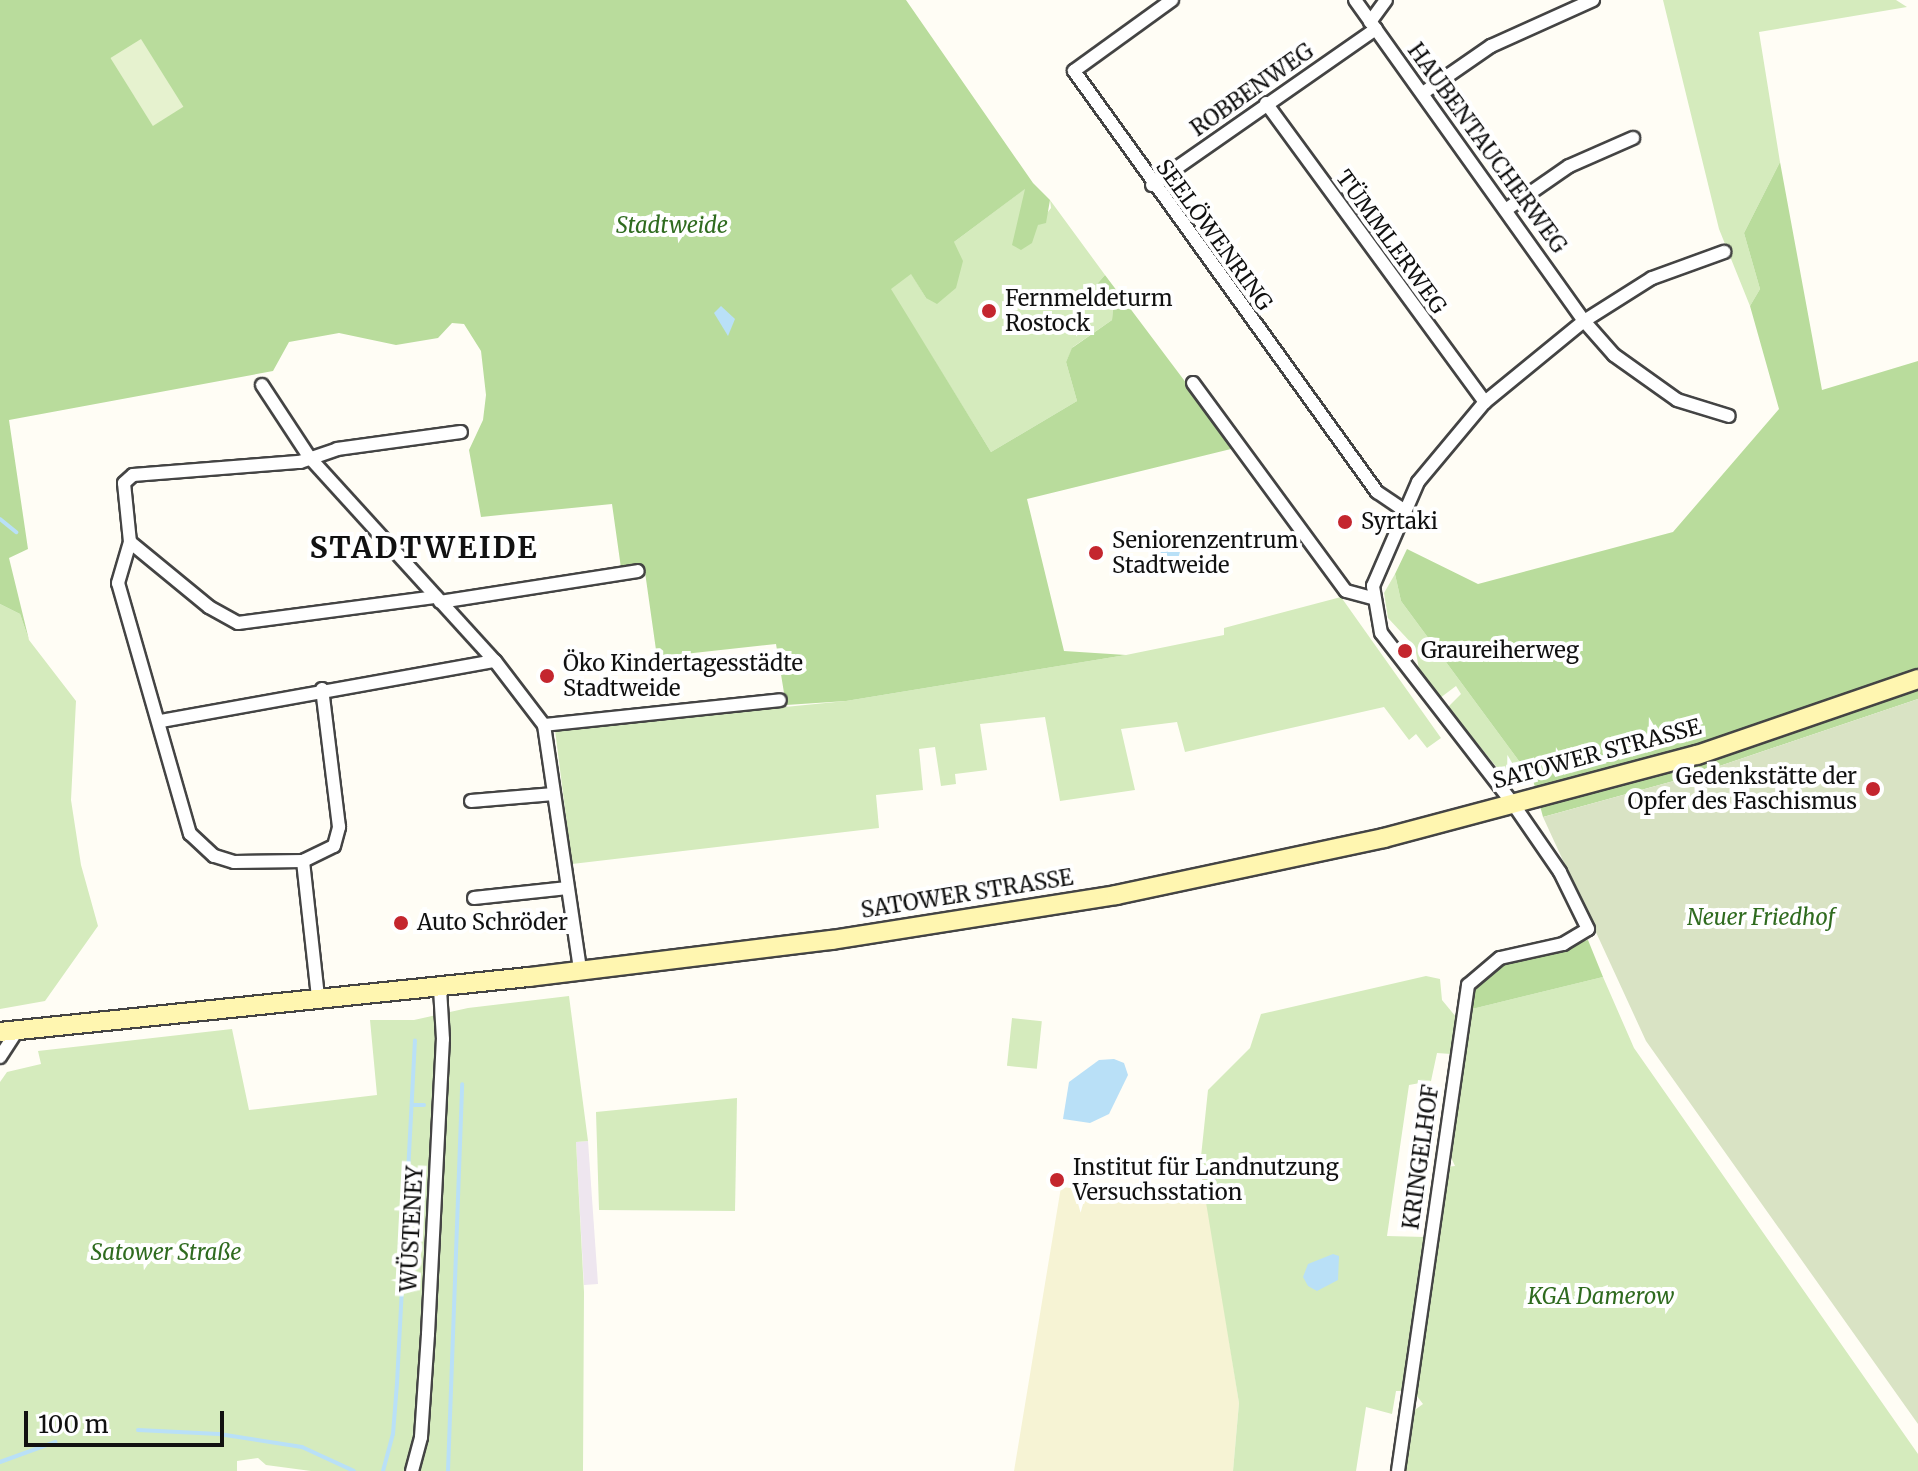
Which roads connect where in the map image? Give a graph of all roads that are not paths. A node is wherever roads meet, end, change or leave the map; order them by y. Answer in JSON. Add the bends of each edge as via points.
{"nodes":[{"id":1,"x":1172,"y":0,"type":"edge"},
{"id":2,"x":1355,"y":0,"type":"edge"},
{"id":3,"x":1386,"y":0,"type":"edge"},
{"id":4,"x":1593,"y":0,"type":"edge"},
{"id":5,"x":1373,"y":25,"type":"junction"},
{"id":6,"x":1423,"y":93,"type":"junction"},
{"id":7,"x":1266,"y":103,"type":"junction"},
{"id":8,"x":1633,"y":138,"type":"dead end"},
{"id":9,"x":1152,"y":185,"type":"junction"},
{"id":10,"x":1507,"y":209,"type":"junction"},
{"id":11,"x":1724,"y":252,"type":"dead end"},
{"id":12,"x":1584,"y":321,"type":"junction"},
{"id":13,"x":1193,"y":383,"type":"dead end"},
{"id":14,"x":262,"y":385,"type":"dead end"},
{"id":15,"x":1485,"y":402,"type":"junction"},
{"id":16,"x":1729,"y":416,"type":"dead end"},
{"id":17,"x":461,"y":432,"type":"dead end"},
{"id":18,"x":310,"y":458,"type":"junction"},
{"id":19,"x":1404,"y":510,"type":"junction"},
{"id":20,"x":130,"y":542,"type":"junction"},
{"id":21,"x":638,"y":571,"type":"dead end"},
{"id":22,"x":1372,"y":598,"type":"junction"},
{"id":23,"x":438,"y":600,"type":"junction"},
{"id":24,"x":495,"y":661,"type":"junction"},
{"id":25,"x":1918,"y":679,"type":"edge"},
{"id":26,"x":322,"y":689,"type":"junction"},
{"id":27,"x":780,"y":700,"type":"dead end"},
{"id":28,"x":161,"y":721,"type":"junction"},
{"id":29,"x":544,"y":725,"type":"junction"},
{"id":30,"x":554,"y":794,"type":"junction"},
{"id":31,"x":471,"y":801,"type":"dead end"},
{"id":32,"x":1511,"y":801,"type":"junction"},
{"id":33,"x":303,"y":861,"type":"junction"},
{"id":34,"x":567,"y":888,"type":"junction"},
{"id":35,"x":474,"y":898,"type":"dead end"},
{"id":36,"x":580,"y":970,"type":"junction"},
{"id":37,"x":440,"y":988,"type":"junction"},
{"id":38,"x":318,"y":997,"type":"junction"},
{"id":39,"x":9,"y":1030,"type":"edge"},
{"id":40,"x":0,"y":1057,"type":"edge"},
{"id":41,"x":412,"y":1471,"type":"edge"},
{"id":42,"x":1398,"y":1471,"type":"edge"}],
"edges":[{"from":1,"to":9,"type":"street","name":"SEELÖWENRING","via":[[1074,71]]},
{"from":2,"to":5,"type":"street","name":"HAUBENTAUCHERWEG"},
{"from":3,"to":5,"type":"street"},
{"from":4,"to":6,"type":"street","via":[[1491,46]]},
{"from":5,"to":6,"type":"street","name":"HAUBENTAUCHERWEG"},
{"from":5,"to":7,"type":"street","name":"ROBBENWEG"},
{"from":6,"to":10,"type":"street","name":"HAUBENTAUCHERWEG"},
{"from":7,"to":9,"type":"street","name":"ROBBENWEG"},
{"from":7,"to":15,"type":"street","name":"TÜMMLERWEG"},
{"from":8,"to":10,"type":"street","via":[[1569,166]]},
{"from":9,"to":19,"type":"street","name":"SEELÖWENRING","via":[[1377,492]]},
{"from":10,"to":12,"type":"street","name":"HAUBENTAUCHERWEG"},
{"from":11,"to":12,"type":"street","via":[[1652,278]]},
{"from":12,"to":15,"type":"street"},
{"from":12,"to":16,"type":"street","name":"HAUBENTAUCHERWEG","via":[[1652,386]]},
{"from":13,"to":22,"type":"street","via":[[1346,591]]},
{"from":14,"to":18,"type":"street"},
{"from":15,"to":19,"type":"street","via":[[1429,467]]},
{"from":17,"to":18,"type":"street","via":[[337,449]]},
{"from":18,"to":20,"type":"street","via":[[133,475],[122,492]]},
{"from":18,"to":23,"type":"street"},
{"from":19,"to":22,"type":"street","via":[[1376,573]]},
{"from":20,"to":23,"type":"street","via":[[209,607],[238,623]]},
{"from":20,"to":28,"type":"street","via":[[118,583],[135,652]]},
{"from":21,"to":23,"type":"street"},
{"from":22,"to":32,"type":"street","via":[[1381,633]]},
{"from":23,"to":24,"type":"street"},
{"from":24,"to":26,"type":"street"},
{"from":24,"to":29,"type":"street"},
{"from":25,"to":32,"type":"main road","name":"SATOWER STRASSE","via":[[1697,755]]},
{"from":26,"to":28,"type":"street"},
{"from":26,"to":33,"type":"street","via":[[338,841]]},
{"from":27,"to":29,"type":"street"},
{"from":28,"to":33,"type":"street","via":[[190,834],[198,844],[234,862]]},
{"from":29,"to":30,"type":"street"},
{"from":30,"to":31,"type":"street"},
{"from":30,"to":34,"type":"street"},
{"from":32,"to":36,"type":"main road","name":"SATOWER STRASSE","via":[[1384,838],[1135,892],[832,940]]},
{"from":32,"to":42,"type":"street","name":"KRINGELHOF","via":[[1560,872],[1588,929],[1563,944],[1500,958],[1468,985]]},
{"from":33,"to":38,"type":"street"},
{"from":34,"to":35,"type":"street"},
{"from":34,"to":36,"type":"street"},
{"from":36,"to":37,"type":"main road","name":"SATOWER STRASSE"},
{"from":37,"to":38,"type":"main road","name":"SATOWER STRASSE"},
{"from":37,"to":41,"type":"street","name":"WÜSTENEY","via":[[443,1039],[428,1334],[421,1437]]},
{"from":38,"to":39,"type":"main road","name":"SATOWER STRASSE"},
{"from":39,"to":40,"type":"street"}]}
